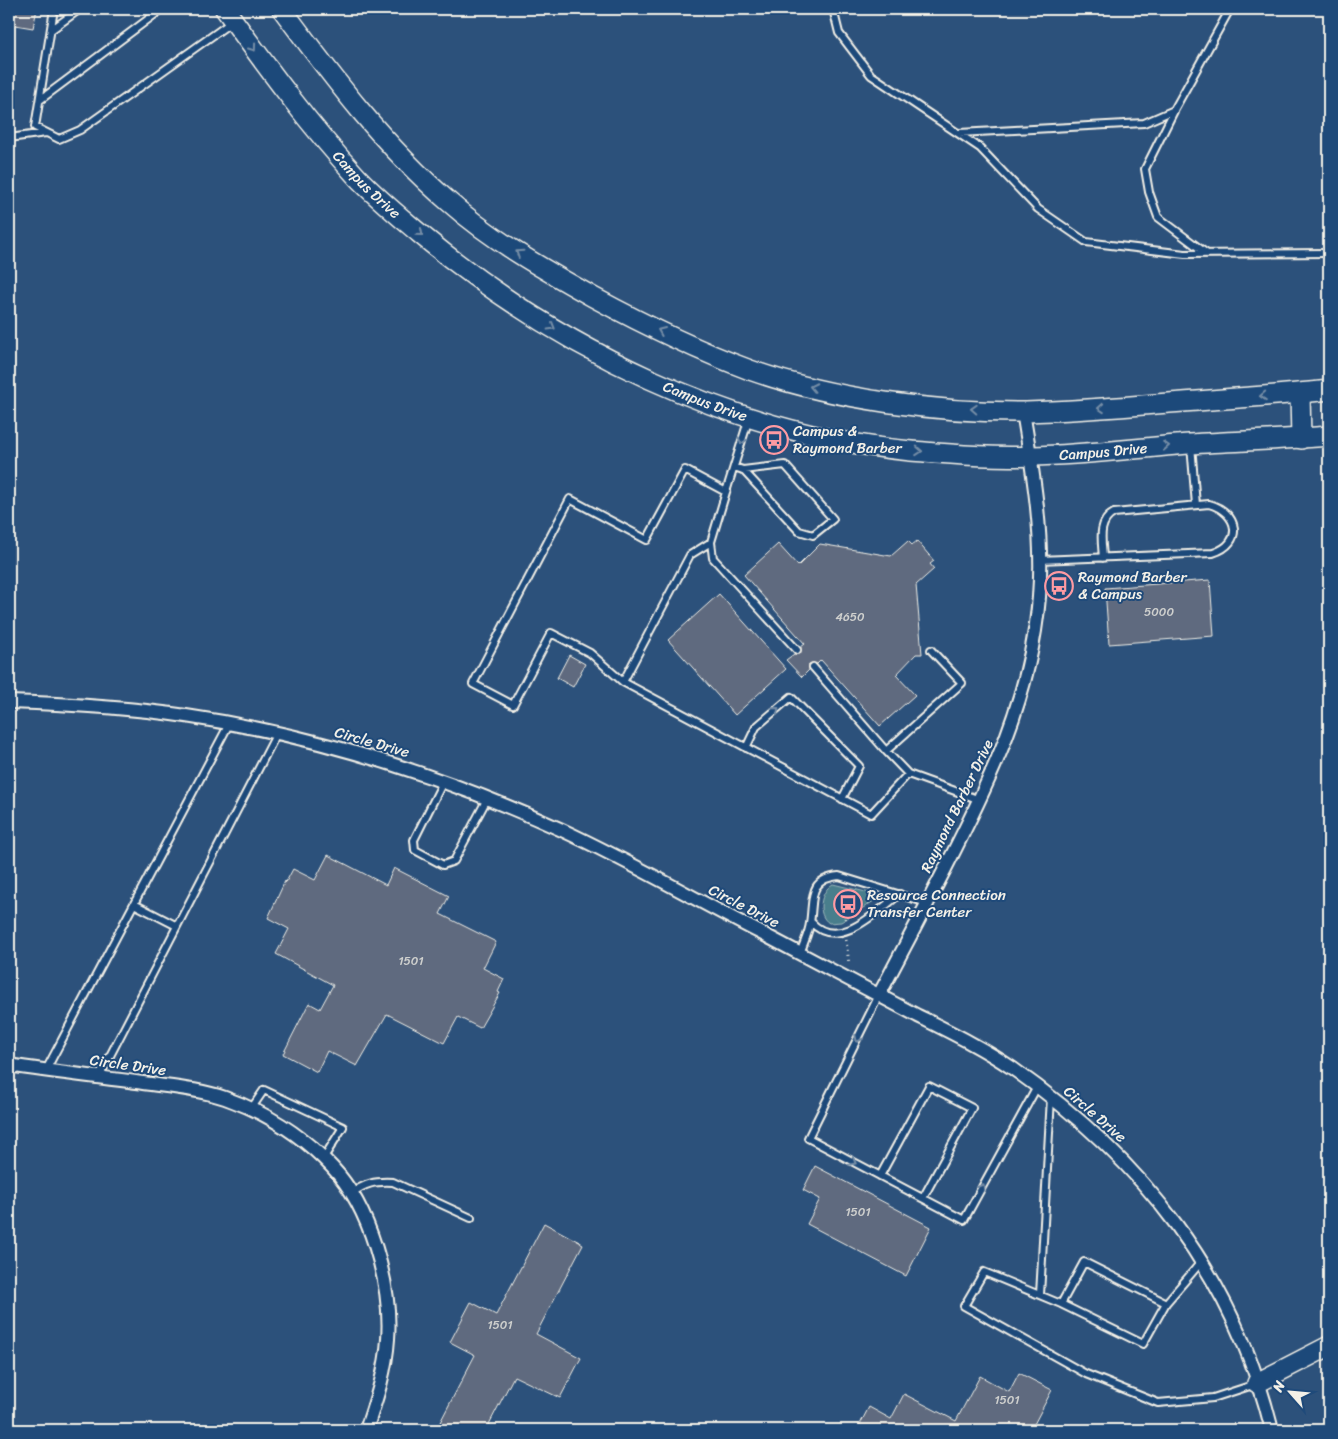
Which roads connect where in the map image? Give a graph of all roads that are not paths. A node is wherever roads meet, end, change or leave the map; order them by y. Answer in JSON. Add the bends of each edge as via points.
{"nodes":[{"id":1,"x":54,"y":9,"type":"edge"},
{"id":2,"x":80,"y":9,"type":"edge"},
{"id":3,"x":162,"y":9,"type":"edge"},
{"id":4,"x":282,"y":9,"type":"edge"},
{"id":5,"x":833,"y":9,"type":"edge"},
{"id":6,"x":1230,"y":9,"type":"edge"},
{"id":7,"x":229,"y":15,"type":"edge"},
{"id":8,"x":51,"y":30,"type":"junction"},
{"id":9,"x":40,"y":100,"type":"junction"},
{"id":10,"x":1174,"y":110,"type":"junction"},
{"id":11,"x":48,"y":133,"type":"junction"},
{"id":12,"x":959,"y":133,"type":"junction"},
{"id":13,"x":9,"y":138,"type":"edge"},
{"id":14,"x":1329,"y":253,"type":"edge"},
{"id":15,"x":1206,"y":254,"type":"junction"},
{"id":16,"x":1329,"y":390,"type":"edge"},
{"id":17,"x":1300,"y":394,"type":"junction"},
{"id":18,"x":1023,"y":412,"type":"junction"},
{"id":19,"x":750,"y":416,"type":"junction"},
{"id":20,"x":1329,"y":436,"type":"edge"},
{"id":21,"x":1301,"y":439,"type":"junction"},
{"id":22,"x":1191,"y":444,"type":"junction"},
{"id":23,"x":1030,"y":456,"type":"junction"},
{"id":24,"x":734,"y":466,"type":"junction"},
{"id":25,"x":743,"y":470,"type":"junction"},
{"id":26,"x":726,"y":492,"type":"junction"},
{"id":27,"x":1196,"y":505,"type":"junction"},
{"id":28,"x":711,"y":542,"type":"junction"},
{"id":29,"x":1103,"y":558,"type":"junction"},
{"id":30,"x":1039,"y":560,"type":"junction"},
{"id":31,"x":797,"y":650,"type":"dead end"},
{"id":32,"x":931,"y":650,"type":"dead end"},
{"id":33,"x":812,"y":667,"type":"dead end"},
{"id":34,"x":624,"y":682,"type":"junction"},
{"id":35,"x":9,"y":702,"type":"edge"},
{"id":36,"x":229,"y":724,"type":"junction"},
{"id":37,"x":277,"y":733,"type":"junction"},
{"id":38,"x":746,"y":748,"type":"junction"},
{"id":39,"x":886,"y":751,"type":"junction"},
{"id":40,"x":908,"y":774,"type":"junction"},
{"id":41,"x":443,"y":782,"type":"junction"},
{"id":42,"x":487,"y":799,"type":"junction"},
{"id":43,"x":842,"y":799,"type":"junction"},
{"id":44,"x":981,"y":800,"type":"junction"},
{"id":45,"x":900,"y":894,"type":"junction"},
{"id":46,"x":927,"y":903,"type":"junction"},
{"id":47,"x":134,"y":904,"type":"junction"},
{"id":48,"x":811,"y":922,"type":"junction"},
{"id":49,"x":177,"y":926,"type":"junction"},
{"id":50,"x":800,"y":954,"type":"junction"},
{"id":51,"x":880,"y":995,"type":"junction"},
{"id":52,"x":9,"y":1065,"type":"edge"},
{"id":53,"x":46,"y":1070,"type":"junction"},
{"id":54,"x":98,"y":1077,"type":"junction"},
{"id":55,"x":1037,"y":1087,"type":"junction"},
{"id":56,"x":1051,"y":1097,"type":"junction"},
{"id":57,"x":251,"y":1109,"type":"junction"},
{"id":58,"x":323,"y":1158,"type":"junction"},
{"id":59,"x":880,"y":1176,"type":"junction"},
{"id":60,"x":351,"y":1194,"type":"junction"},
{"id":61,"x":922,"y":1198,"type":"junction"},
{"id":62,"x":472,"y":1218,"type":"dead end"},
{"id":63,"x":1202,"y":1260,"type":"junction"},
{"id":64,"x":1040,"y":1295,"type":"junction"},
{"id":65,"x":1166,"y":1303,"type":"junction"},
{"id":66,"x":1061,"y":1304,"type":"junction"},
{"id":67,"x":1329,"y":1346,"type":"edge"},
{"id":68,"x":1257,"y":1384,"type":"junction"},
{"id":69,"x":366,"y":1430,"type":"edge"},
{"id":70,"x":1272,"y":1430,"type":"edge"}],
"edges":[{"from":1,"to":8,"type":"lane"},
{"from":2,"to":8,"type":"lane"},
{"from":3,"to":9,"type":"lane"},
{"from":18,"to":4,"type":"main road","one_way":true,"via":[[918,406],[873,400],[789,381],[750,369],[638,321],[545,270],[450,203],[368,120]]},
{"from":5,"to":12,"type":"lane","via":[[839,33],[871,75]]},
{"from":6,"to":10,"type":"lane"},
{"from":7,"to":11,"type":"lane","via":[[80,130],[59,138]]},
{"from":7,"to":19,"type":"main road","name":"Campus Drive","one_way":true,"via":[[288,96],[360,181],[461,268],[526,312],[629,368],[676,390]]},
{"from":8,"to":9,"type":"lane"},
{"from":9,"to":11,"type":"lane","via":[[36,127]]},
{"from":10,"to":12,"type":"lane","via":[[1144,123]]},
{"from":10,"to":15,"type":"lane","via":[[1145,169],[1149,192],[1158,217]]},
{"from":11,"to":13,"type":"lane"},
{"from":12,"to":15,"type":"lane","via":[[980,148],[1038,209],[1086,242]]},
{"from":14,"to":15,"type":"lane"},
{"from":16,"to":17,"type":"main road"},
{"from":17,"to":18,"type":"main road","one_way":true},
{"from":17,"to":21,"type":"main road"},
{"from":18,"to":23,"type":"street","name":"Raymond Barber Drive"},
{"from":19,"to":23,"type":"main road","name":"Campus Drive","one_way":true,"via":[[814,435],[860,444],[911,451]]},
{"from":19,"to":24,"type":"lane","one_way":true},
{"from":20,"to":21,"type":"main road","name":"Campus Drive"},
{"from":21,"to":22,"type":"main road","name":"Campus Drive"},
{"from":23,"to":22,"type":"main road","name":"Campus Drive","one_way":true},
{"from":22,"to":27,"type":"lane"},
{"from":23,"to":30,"type":"street","name":"Raymond Barber Drive","via":[[1035,484]]},
{"from":24,"to":25,"type":"lane"},
{"from":24,"to":26,"type":"lane"},
{"from":25,"to":25,"type":"lane","via":[[799,531],[813,535],[833,518],[785,465]]},
{"from":26,"to":28,"type":"lane"},
{"from":26,"to":34,"type":"lane","via":[[685,470],[647,540],[570,499],[473,684],[513,705],[552,633],[590,653]]},
{"from":27,"to":29,"type":"lane","via":[[1114,513],[1102,526]]},
{"from":27,"to":29,"type":"lane","via":[[1220,507],[1234,523],[1234,534],[1222,550]]},
{"from":28,"to":31,"type":"lane","via":[[713,558]]},
{"from":28,"to":34,"type":"lane","via":[[690,555]]},
{"from":29,"to":30,"type":"lane"},
{"from":30,"to":44,"type":"street","name":"Raymond Barber Drive","via":[[1039,596],[1020,704]]},
{"from":32,"to":39,"type":"lane","via":[[962,683]]},
{"from":33,"to":39,"type":"lane"},
{"from":34,"to":38,"type":"lane"},
{"from":35,"to":36,"type":"street","name":"Circle Drive","via":[[122,708]]},
{"from":36,"to":37,"type":"street","name":"Circle Drive"},
{"from":36,"to":47,"type":"lane"},
{"from":37,"to":41,"type":"street","name":"Circle Drive","via":[[339,748]]},
{"from":37,"to":49,"type":"lane"},
{"from":38,"to":43,"type":"lane"},
{"from":38,"to":43,"type":"lane","one_way":true,"via":[[756,727],[791,697],[859,766]]},
{"from":39,"to":40,"type":"lane"},
{"from":40,"to":43,"type":"lane","via":[[871,814]]},
{"from":40,"to":44,"type":"lane"},
{"from":41,"to":42,"type":"street","name":"Circle Drive"},
{"from":41,"to":42,"type":"lane","via":[[414,840],[414,850],[443,865],[454,861]]},
{"from":42,"to":50,"type":"street","name":"Circle Drive","via":[[563,830]]},
{"from":44,"to":46,"type":"street","name":"Raymond Barber Drive"},
{"from":45,"to":46,"type":"lane"},
{"from":45,"to":48,"type":"lane","via":[[850,930],[839,934],[818,930]]},
{"from":45,"to":48,"type":"lane","via":[[839,876],[828,877],[814,890]]},
{"from":46,"to":51,"type":"street","name":"Raymond Barber Drive"},
{"from":47,"to":49,"type":"lane"},
{"from":47,"to":53,"type":"lane"},
{"from":48,"to":50,"type":"lane"},
{"from":49,"to":54,"type":"lane"},
{"from":50,"to":51,"type":"street","name":"Circle Drive"},
{"from":51,"to":55,"type":"street","name":"Circle Drive","via":[[985,1051]]},
{"from":51,"to":59,"type":"lane","one_way":true,"via":[[808,1138]]},
{"from":52,"to":53,"type":"street","name":"Circle Drive"},
{"from":53,"to":54,"type":"street","name":"Circle Drive"},
{"from":54,"to":57,"type":"street","name":"Circle Drive","via":[[177,1087],[224,1098]]},
{"from":55,"to":56,"type":"street","name":"Circle Drive"},
{"from":61,"to":55,"type":"lane","one_way":true,"via":[[964,1220]]},
{"from":56,"to":63,"type":"street","name":"Circle Drive","via":[[1103,1141],[1146,1184]]},
{"from":56,"to":64,"type":"lane"},
{"from":57,"to":58,"type":"street","name":"Circle Drive","via":[[302,1139]]},
{"from":57,"to":58,"type":"lane","via":[[264,1090],[343,1127]]},
{"from":58,"to":60,"type":"street","name":"Circle Drive"},
{"from":59,"to":61,"type":"lane"},
{"from":59,"to":61,"type":"lane","via":[[929,1086],[946,1094],[972,1108]]},
{"from":60,"to":62,"type":"lane","via":[[364,1184],[393,1182]]},
{"from":60,"to":69,"type":"street","name":"Circle Drive","via":[[379,1257],[387,1300],[388,1338],[381,1386]]},
{"from":63,"to":65,"type":"lane"},
{"from":63,"to":68,"type":"street","name":"Circle Drive","via":[[1246,1350]]},
{"from":64,"to":66,"type":"lane"},
{"from":64,"to":68,"type":"lane","via":[[984,1272],[964,1306],[1086,1374],[1158,1403],[1213,1398]]},
{"from":65,"to":66,"type":"lane","via":[[1143,1344]]},
{"from":65,"to":66,"type":"lane","via":[[1084,1262]]},
{"from":67,"to":68,"type":"main road"},
{"from":68,"to":70,"type":"street","name":"Circle Drive"}]}
